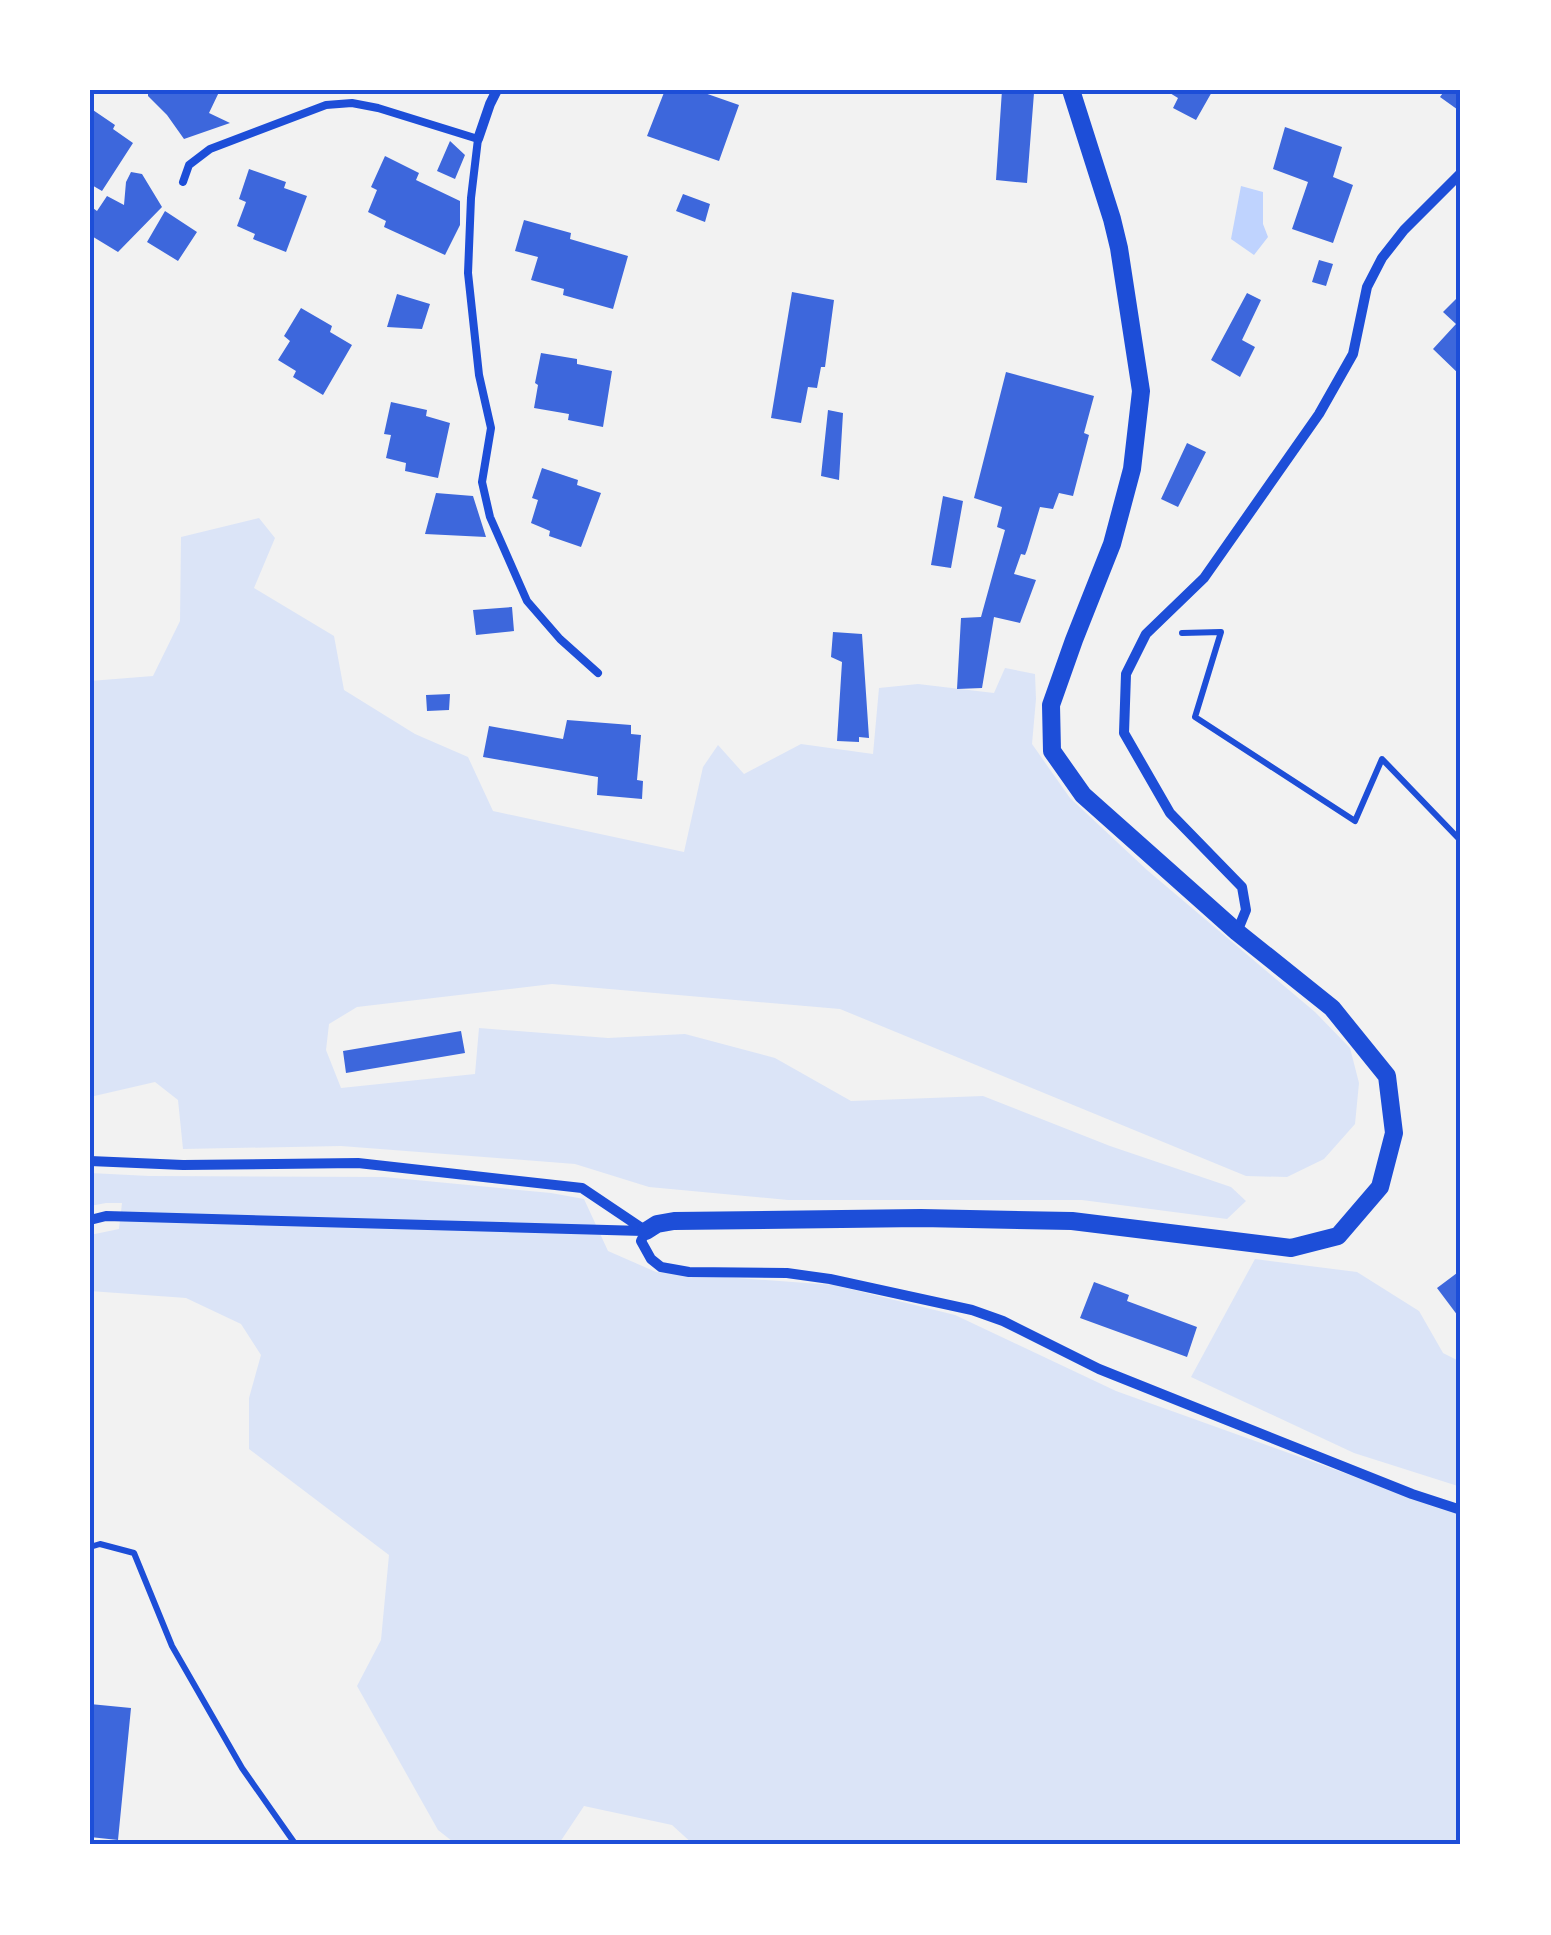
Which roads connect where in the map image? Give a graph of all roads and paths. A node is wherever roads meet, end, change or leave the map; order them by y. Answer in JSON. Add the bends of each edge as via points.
{"nodes":[{"id":1,"x":497,"y":90,"type":"edge"},
{"id":2,"x":1071,"y":90,"type":"edge"},
{"id":3,"x":478,"y":140,"type":"junction"},
{"id":4,"x":1461,"y":173,"type":"edge"},
{"id":5,"x":183,"y":182,"type":"dead end"},
{"id":6,"x":1146,"y":634,"type":"junction"},
{"id":7,"x":598,"y":673,"type":"dead end"},
{"id":8,"x":1461,"y":841,"type":"edge"},
{"id":9,"x":1237,"y":932,"type":"junction"},
{"id":10,"x":90,"y":1160,"type":"edge"},
{"id":11,"x":90,"y":1220,"type":"edge"},
{"id":12,"x":646,"y":1231,"type":"junction"},
{"id":13,"x":1461,"y":1510,"type":"edge"},
{"id":14,"x":90,"y":1548,"type":"edge"},
{"id":15,"x":296,"y":1845,"type":"edge"}],
"edges":[{"from":1,"to":3,"type":"street"},
{"from":2,"to":9,"type":"street","via":[[1119,248],[1140,391],[1132,469],[1112,544],[1051,705],[1052,751],[1083,795]]},
{"from":3,"to":5,"type":"lane","via":[[378,108],[326,105],[210,148],[190,165]]},
{"from":3,"to":7,"type":"lane","via":[[468,273],[492,428],[482,482],[490,518],[528,601]]},
{"from":4,"to":6,"type":"street","via":[[1382,258],[1367,287],[1353,354],[1319,414],[1204,578]]},
{"from":6,"to":8,"type":"path","via":[[1221,632],[1196,718],[1355,821],[1382,759]]},
{"from":6,"to":9,"type":"street","via":[[1126,674],[1124,733],[1170,813],[1242,887],[1246,910]]},
{"from":9,"to":12,"type":"street","via":[[1332,1008],[1387,1076],[1394,1133],[1380,1188],[1338,1236],[1291,1248],[1072,1222],[921,1218],[674,1221]]},
{"from":10,"to":12,"type":"street","via":[[358,1163],[582,1188]]},
{"from":11,"to":12,"type":"street"},
{"from":12,"to":13,"type":"street","via":[[645,1252],[662,1267],[787,1272],[972,1310],[1116,1376]]},
{"from":14,"to":15,"type":"path","via":[[100,1544],[134,1553],[172,1646],[242,1768]]}]}
